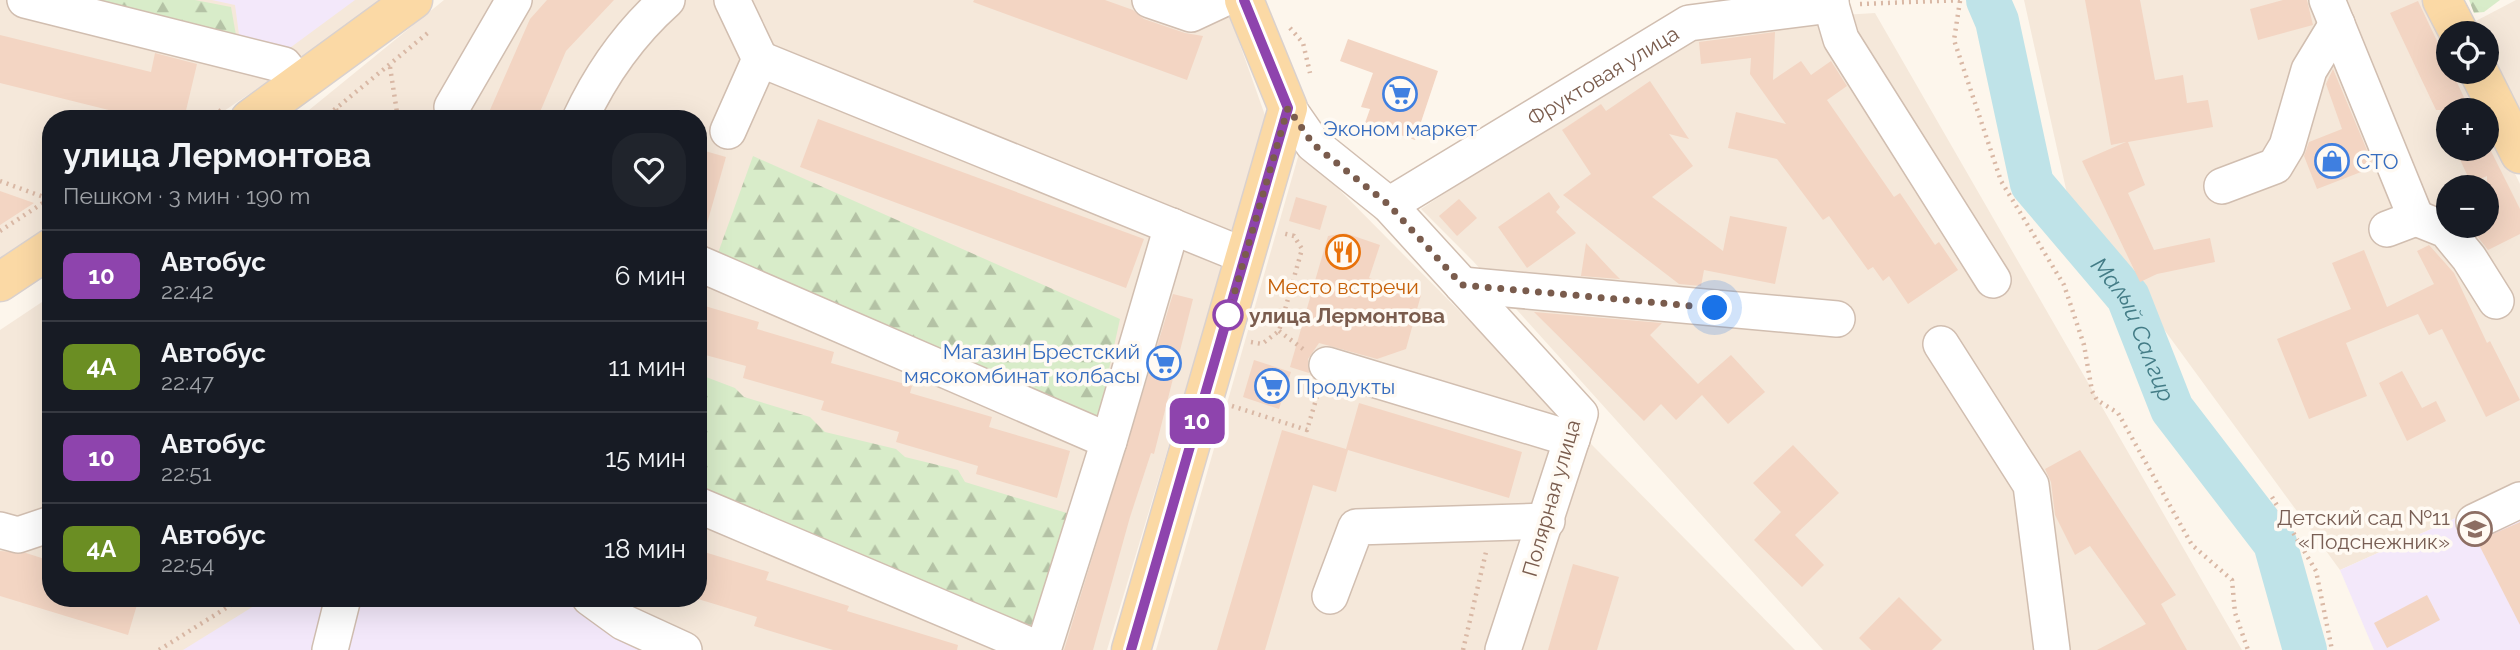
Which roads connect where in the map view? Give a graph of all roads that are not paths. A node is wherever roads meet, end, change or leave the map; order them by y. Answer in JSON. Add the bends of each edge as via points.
{"nodes":[{"id":1,"x":25,"y":0,"type":"edge"},
{"id":2,"x":514,"y":0,"type":"edge"},
{"id":3,"x":667,"y":0,"type":"edge"},
{"id":4,"x":732,"y":0,"type":"edge"},
{"id":5,"x":1150,"y":0,"type":"edge"},
{"id":6,"x":1221,"y":0,"type":"edge"},
{"id":7,"x":1244,"y":0,"type":"edge"},
{"id":8,"x":2442,"y":0,"type":"edge"},
{"id":9,"x":1831,"y":3,"type":"edge"},
{"id":10,"x":2332,"y":12,"type":"edge"},
{"id":11,"x":421,"y":16,"type":"edge"},
{"id":12,"x":2453,"y":21,"type":"edge"},
{"id":13,"x":760,"y":59,"type":"junction"},
{"id":14,"x":299,"y":84,"type":"junction"},
{"id":15,"x":2485,"y":84,"type":"edge"},
{"id":16,"x":452,"y":107,"type":"dead end"},
{"id":17,"x":1288,"y":108,"type":"junction"},
{"id":18,"x":263,"y":110,"type":"edge"},
{"id":19,"x":585,"y":110,"type":"edge"},
{"id":20,"x":728,"y":131,"type":"dead end"},
{"id":21,"x":2520,"y":154,"type":"edge"},
{"id":22,"x":2222,"y":187,"type":"dead end"},
{"id":23,"x":1389,"y":205,"type":"junction"},
{"id":24,"x":1172,"y":226,"type":"junction"},
{"id":25,"x":42,"y":254,"type":"edge"},
{"id":26,"x":1245,"y":256,"type":"junction"},
{"id":27,"x":707,"y":267,"type":"edge"},
{"id":28,"x":1993,"y":281,"type":"dead end"},
{"id":29,"x":0,"y":282,"type":"edge"},
{"id":30,"x":1462,"y":285,"type":"junction"},
{"id":31,"x":2496,"y":301,"type":"dead end"},
{"id":32,"x":1837,"y":319,"type":"dead end"},
{"id":33,"x":1941,"y":344,"type":"dead end"},
{"id":34,"x":1327,"y":365,"type":"road end"},
{"id":35,"x":1572,"y":439,"type":"junction"},
{"id":36,"x":1109,"y":441,"type":"junction"},
{"id":37,"x":2520,"y":500,"type":"edge"},
{"id":38,"x":707,"y":509,"type":"edge"},
{"id":39,"x":1547,"y":521,"type":"junction"},
{"id":40,"x":2474,"y":522,"type":"dead end"},
{"id":41,"x":42,"y":527,"type":"edge"},
{"id":42,"x":0,"y":530,"type":"edge"},
{"id":43,"x":1330,"y":596,"type":"dead end"},
{"id":44,"x":342,"y":607,"type":"edge"},
{"id":45,"x":602,"y":607,"type":"edge"},
{"id":46,"x":335,"y":649,"type":"edge"},
{"id":47,"x":684,"y":650,"type":"edge"},
{"id":48,"x":1042,"y":650,"type":"edge"},
{"id":49,"x":1131,"y":650,"type":"edge"},
{"id":50,"x":1503,"y":650,"type":"edge"},
{"id":51,"x":2052,"y":650,"type":"edge"}],
"edges":[{"from":1,"to":14,"type":"street","via":[[284,65]]},
{"from":2,"to":16,"type":"street"},
{"from":3,"to":19,"type":"street","via":[[640,24]]},
{"from":4,"to":13,"type":"street"},
{"from":5,"to":6,"type":"street","via":[[1191,15]]},
{"from":7,"to":17,"type":"main road"},
{"from":8,"to":12,"type":"main road"},
{"from":9,"to":23,"type":"street","name":"Фруктовая улица","via":[[1689,23]]},
{"from":9,"to":28,"type":"street","via":[[1841,39]]},
{"from":10,"to":22,"type":"street","via":[[2287,146],[2275,166]]},
{"from":10,"to":31,"type":"street","via":[[2401,223],[2446,230]]},
{"from":11,"to":14,"type":"main road"},
{"from":13,"to":20,"type":"street"},
{"from":13,"to":24,"type":"street"},
{"from":14,"to":18,"type":"main road"},
{"from":15,"to":21,"type":"main road"},
{"from":17,"to":23,"type":"street","name":"Полярная улица","via":[[1313,144]]},
{"from":17,"to":26,"type":"main road"},
{"from":23,"to":30,"type":"street","name":"Полярная улица"},
{"from":24,"to":26,"type":"street"},
{"from":24,"to":36,"type":"street"},
{"from":25,"to":29,"type":"main road"},
{"from":26,"to":49,"type":"main road"},
{"from":27,"to":36,"type":"street"},
{"from":30,"to":32,"type":"street"},
{"from":30,"to":35,"type":"street","name":"Полярная улица","via":[[1580,414]]},
{"from":33,"to":51,"type":"street","via":[[2031,485]]},
{"from":34,"to":35,"type":"street"},
{"from":35,"to":39,"type":"street","name":"Полярная улица"},
{"from":36,"to":48,"type":"street"},
{"from":37,"to":40,"type":"street"},
{"from":38,"to":48,"type":"street"},
{"from":39,"to":43,"type":"street","via":[[1356,527]]},
{"from":39,"to":50,"type":"street","name":"Полярная улица"},
{"from":41,"to":42,"type":"street","via":[[18,535]]},
{"from":44,"to":46,"type":"street"},
{"from":45,"to":47,"type":"street","via":[[623,622]]}]}
